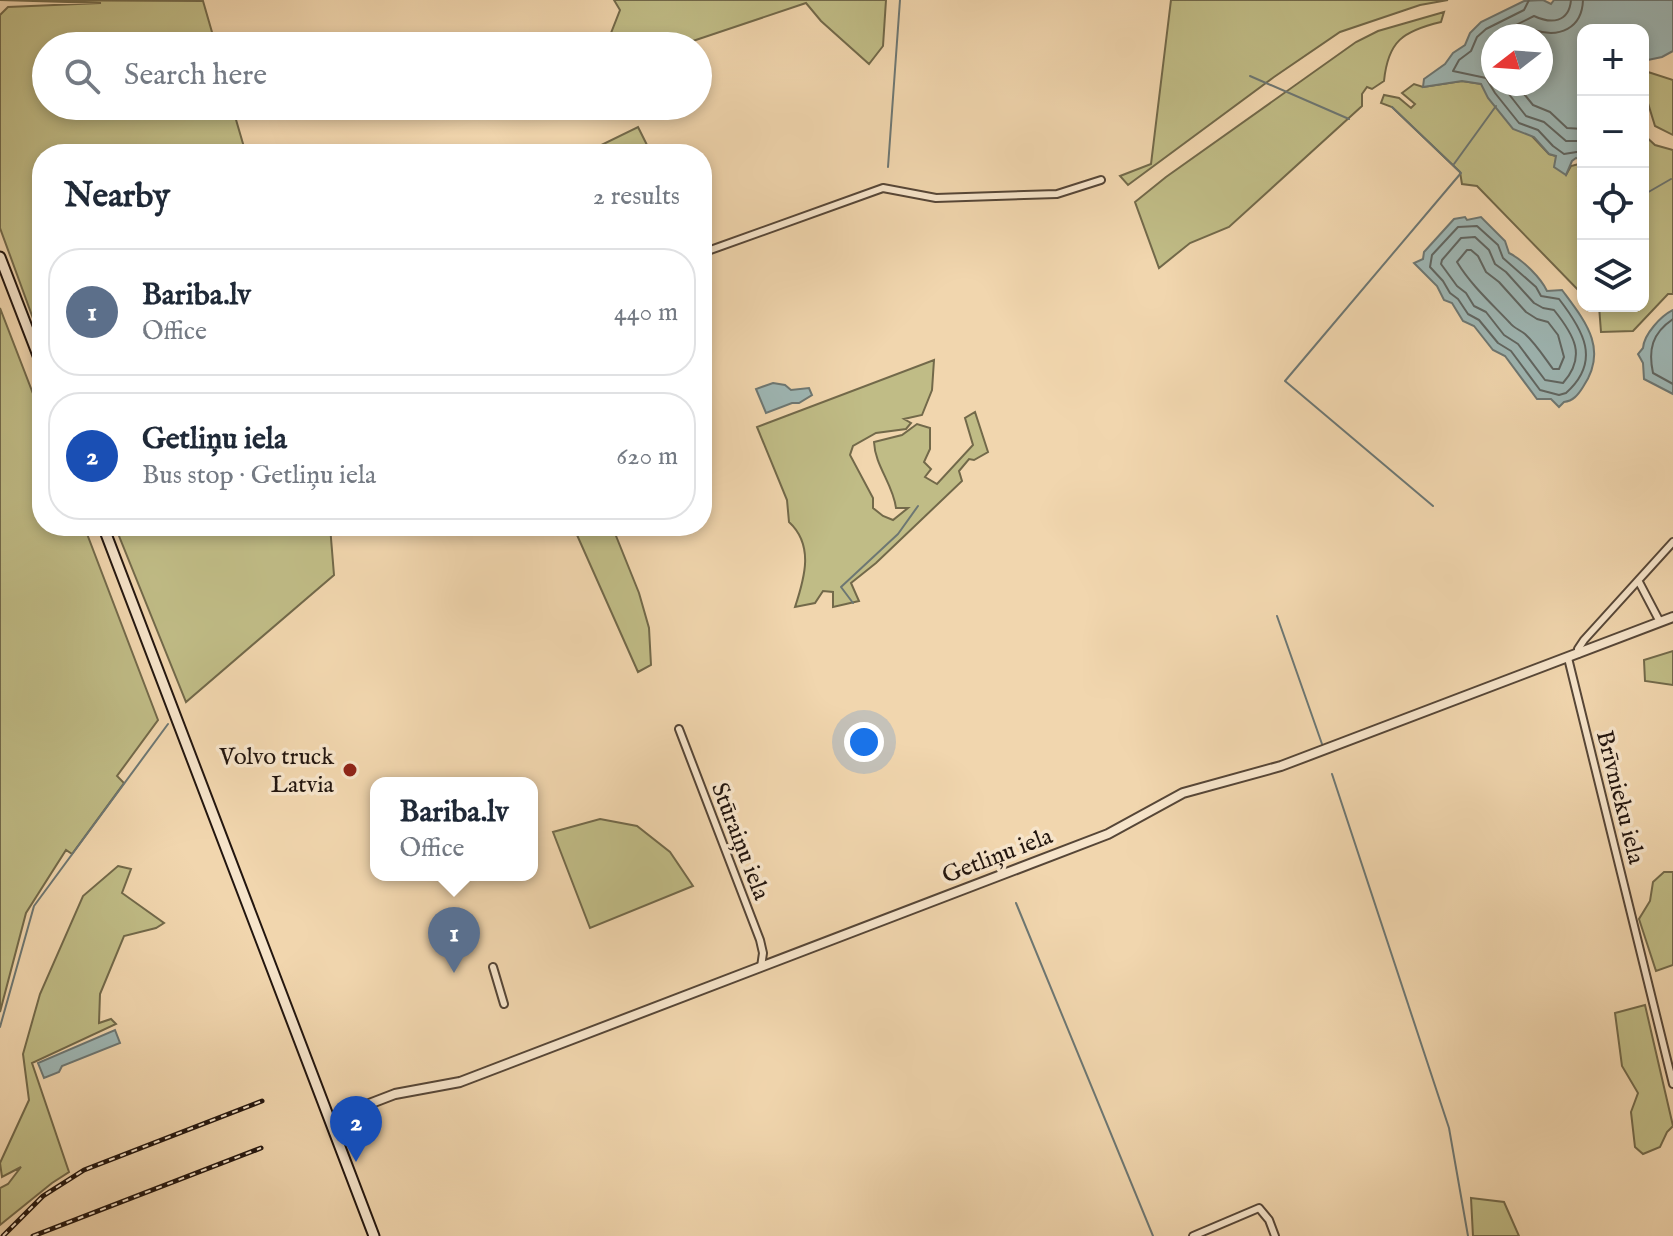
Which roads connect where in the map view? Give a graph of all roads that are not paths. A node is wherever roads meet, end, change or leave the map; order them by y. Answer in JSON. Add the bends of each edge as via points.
{"nodes":[{"id":1,"x":1101,"y":180,"type":"dead end"},
{"id":2,"x":712,"y":249,"type":"edge"},
{"id":3,"x":0,"y":257,"type":"edge"},
{"id":4,"x":32,"y":340,"type":"edge"},
{"id":5,"x":107,"y":536,"type":"edge"},
{"id":6,"x":1673,"y":542,"type":"edge"},
{"id":7,"x":1639,"y":582,"type":"junction"},
{"id":8,"x":1673,"y":617,"type":"edge"},
{"id":9,"x":1660,"y":622,"type":"junction"},
{"id":10,"x":1578,"y":654,"type":"junction"},
{"id":11,"x":1568,"y":658,"type":"junction"},
{"id":12,"x":679,"y":729,"type":"dead end"},
{"id":13,"x":493,"y":967,"type":"dead end"},
{"id":14,"x":761,"y":967,"type":"junction"},
{"id":15,"x":504,"y":1004,"type":"dead end"},
{"id":16,"x":1673,"y":1084,"type":"edge"},
{"id":17,"x":330,"y":1119,"type":"junction"},
{"id":18,"x":374,"y":1236,"type":"edge"},
{"id":19,"x":1193,"y":1236,"type":"edge"},
{"id":20,"x":1275,"y":1236,"type":"edge"}],
"edges":[{"from":1,"to":2,"type":"street","via":[[1057,194],[936,198],[871,190]]},
{"from":3,"to":4,"type":"main road"},
{"from":5,"to":17,"type":"main road"},
{"from":6,"to":7,"type":"street"},
{"from":7,"to":9,"type":"street"},
{"from":7,"to":10,"type":"street","via":[[1584,640]]},
{"from":8,"to":9,"type":"street","name":"Getliņu iela"},
{"from":9,"to":10,"type":"street","name":"Getliņu iela"},
{"from":10,"to":11,"type":"street","name":"Getliņu iela"},
{"from":11,"to":14,"type":"street","name":"Getliņu iela","via":[[1281,766],[1183,793],[1108,834]]},
{"from":11,"to":16,"type":"street","name":"Brīvnieku iela"},
{"from":12,"to":14,"type":"street","name":"Stūraiņu iela","via":[[760,940]]},
{"from":13,"to":15,"type":"street"},
{"from":14,"to":17,"type":"street","name":"Getliņu iela","via":[[460,1082],[395,1094]]},
{"from":17,"to":18,"type":"main road"},
{"from":19,"to":20,"type":"street","via":[[1259,1208]]}]}
